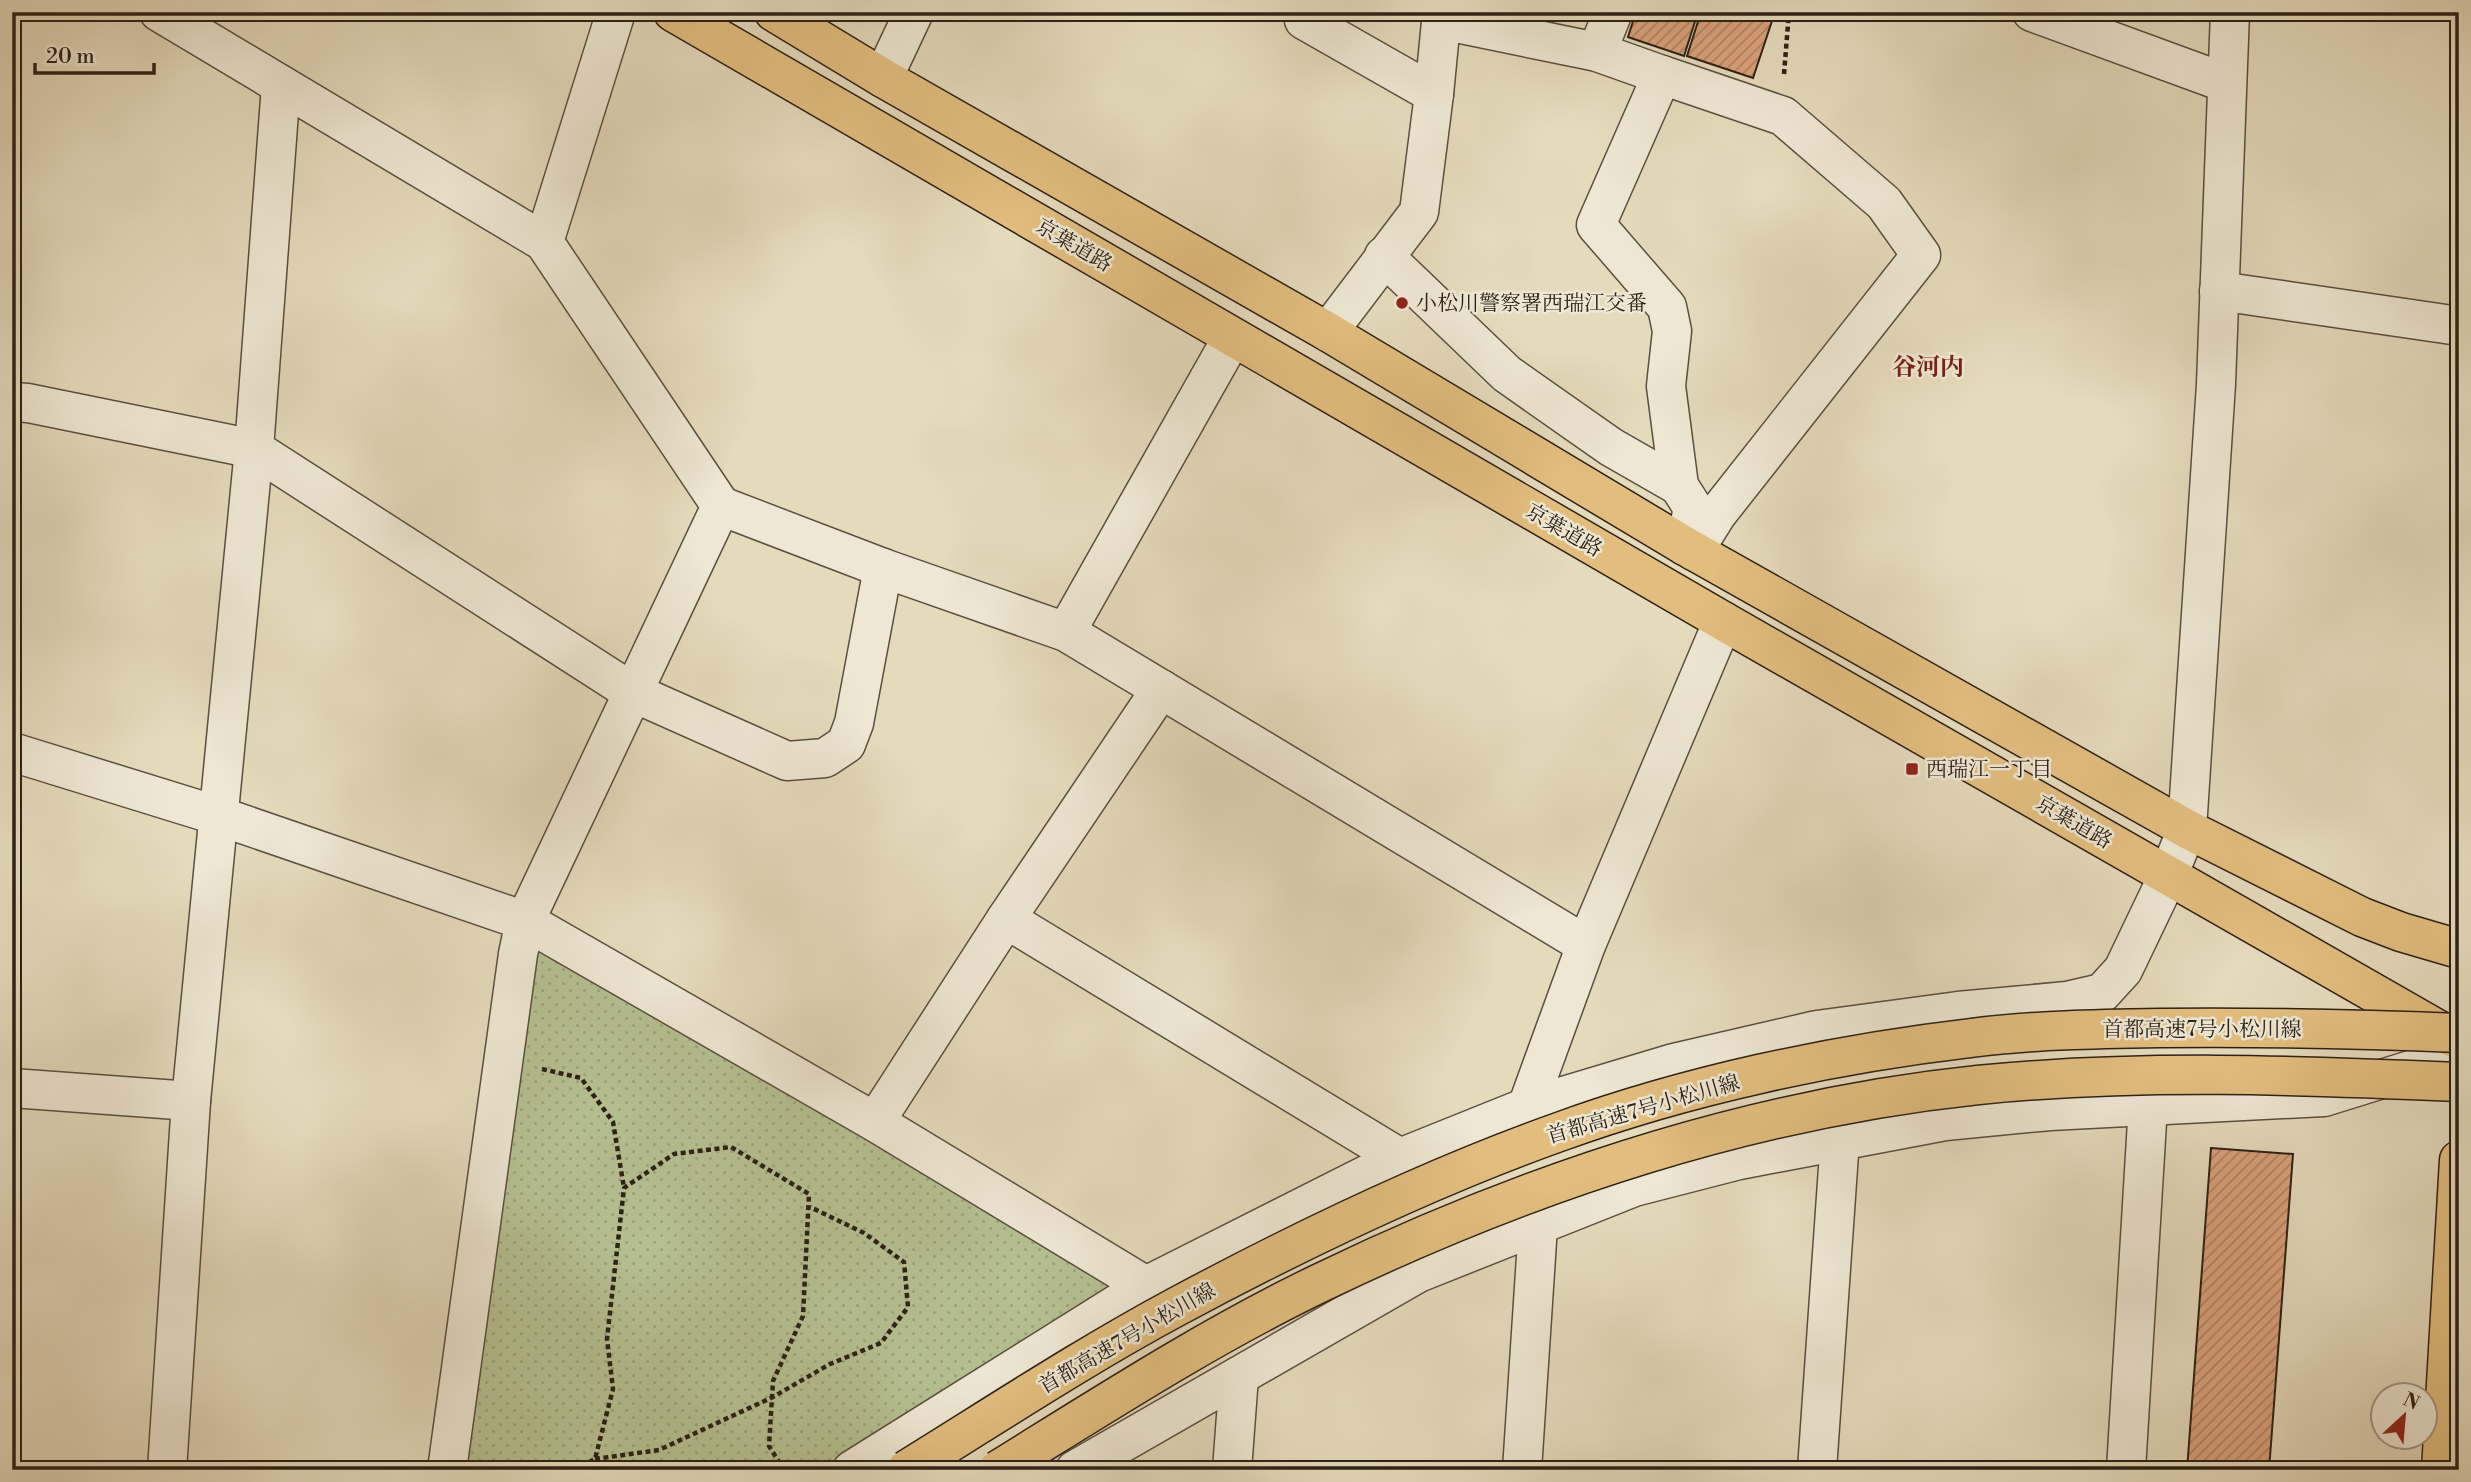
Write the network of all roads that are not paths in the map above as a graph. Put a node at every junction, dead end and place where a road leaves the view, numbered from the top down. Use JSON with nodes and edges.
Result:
{"nodes":[{"id":1,"x":159,"y":12,"type":"edge"},
{"id":2,"x":616,"y":12,"type":"edge"},
{"id":3,"x":673,"y":12,"type":"edge"},
{"id":4,"x":774,"y":12,"type":"edge"},
{"id":5,"x":914,"y":12,"type":"edge"},
{"id":6,"x":1613,"y":12,"type":"edge"},
{"id":7,"x":2032,"y":12,"type":"edge"},
{"id":8,"x":2230,"y":12,"type":"edge"},
{"id":9,"x":1441,"y":16,"type":"edge"},
{"id":10,"x":1304,"y":20,"type":"dead end"},
{"id":11,"x":1597,"y":52,"type":"junction"},
{"id":12,"x":1662,"y":75,"type":"junction"},
{"id":13,"x":883,"y":78,"type":"junction"},
{"id":14,"x":2226,"y":83,"type":"junction"},
{"id":15,"x":281,"y":85,"type":"junction"},
{"id":16,"x":1434,"y":94,"type":"junction"},
{"id":17,"x":544,"y":242,"type":"junction"},
{"id":18,"x":1384,"y":256,"type":"junction"},
{"id":19,"x":2218,"y":291,"type":"junction"},
{"id":20,"x":2459,"y":326,"type":"edge"},
{"id":21,"x":1328,"y":332,"type":"junction"},
{"id":22,"x":1232,"y":338,"type":"junction"},
{"id":23,"x":12,"y":402,"type":"edge"},
{"id":24,"x":254,"y":449,"type":"junction"},
{"id":25,"x":1679,"y":486,"type":"junction"},
{"id":26,"x":721,"y":506,"type":"junction"},
{"id":27,"x":1690,"y":549,"type":"junction"},
{"id":28,"x":883,"y":568,"type":"junction"},
{"id":29,"x":1723,"y":621,"type":"junction"},
{"id":30,"x":1066,"y":632,"type":"junction"},
{"id":31,"x":1161,"y":689,"type":"junction"},
{"id":32,"x":632,"y":692,"type":"junction"},
{"id":33,"x":12,"y":752,"type":"edge"},
{"id":34,"x":219,"y":816,"type":"junction"},
{"id":35,"x":2187,"y":829,"type":"junction"},
{"id":36,"x":2168,"y":876,"type":"junction"},
{"id":37,"x":1006,"y":919,"type":"junction"},
{"id":38,"x":525,"y":921,"type":"junction"},
{"id":39,"x":1586,"y":945,"type":"junction"},
{"id":40,"x":2459,"y":949,"type":"edge"},
{"id":41,"x":2459,"y":1033,"type":"edge"},
{"id":42,"x":2459,"y":1041,"type":"edge"},
{"id":43,"x":2459,"y":1055,"type":"edge"},
{"id":44,"x":2459,"y":1082,"type":"edge"},
{"id":45,"x":12,"y":1088,"type":"edge"},
{"id":46,"x":191,"y":1101,"type":"junction"},
{"id":47,"x":2148,"y":1105,"type":"junction"},
{"id":48,"x":1527,"y":1107,"type":"junction"},
{"id":49,"x":876,"y":1122,"type":"junction"},
{"id":50,"x":1840,"y":1139,"type":"junction"},
{"id":51,"x":1400,"y":1158,"type":"junction"},
{"id":52,"x":2459,"y":1160,"type":"edge"},
{"id":53,"x":1538,"y":1226,"type":"junction"},
{"id":54,"x":1146,"y":1286,"type":"junction"},
{"id":55,"x":1239,"y":1376,"type":"junction"},
{"id":56,"x":167,"y":1470,"type":"edge"},
{"id":57,"x":447,"y":1470,"type":"edge"},
{"id":58,"x":852,"y":1470,"type":"edge"},
{"id":59,"x":906,"y":1470,"type":"edge"},
{"id":60,"x":998,"y":1470,"type":"edge"},
{"id":61,"x":1075,"y":1470,"type":"edge"},
{"id":62,"x":1232,"y":1470,"type":"edge"},
{"id":63,"x":1522,"y":1470,"type":"edge"},
{"id":64,"x":1817,"y":1470,"type":"edge"},
{"id":65,"x":2126,"y":1470,"type":"edge"},
{"id":66,"x":2441,"y":1470,"type":"edge"}],
"edges":[{"from":1,"to":15,"type":"street"},
{"from":2,"to":17,"type":"street"},
{"from":3,"to":22,"type":"main road","name":"京葉道路"},
{"from":4,"to":13,"type":"main road"},
{"from":5,"to":13,"type":"street"},
{"from":6,"to":11,"type":"street"},
{"from":7,"to":14,"type":"street"},
{"from":8,"to":14,"type":"street"},
{"from":9,"to":11,"type":"street"},
{"from":9,"to":16,"type":"street"},
{"from":10,"to":16,"type":"street"},
{"from":11,"to":12,"type":"street"},
{"from":12,"to":25,"type":"street"},
{"from":12,"to":27,"type":"street"},
{"from":13,"to":21,"type":"main road"},
{"from":14,"to":19,"type":"street"},
{"from":15,"to":17,"type":"street"},
{"from":15,"to":24,"type":"street"},
{"from":16,"to":18,"type":"street"},
{"from":17,"to":26,"type":"street"},
{"from":18,"to":21,"type":"street"},
{"from":18,"to":25,"type":"street"},
{"from":19,"to":20,"type":"street"},
{"from":19,"to":35,"type":"street"},
{"from":21,"to":27,"type":"main road"},
{"from":22,"to":29,"type":"main road","name":"京葉道路"},
{"from":22,"to":30,"type":"street"},
{"from":23,"to":24,"type":"street"},
{"from":24,"to":32,"type":"street"},
{"from":24,"to":34,"type":"street"},
{"from":25,"to":27,"type":"street"},
{"from":26,"to":28,"type":"street"},
{"from":26,"to":32,"type":"street"},
{"from":27,"to":35,"type":"main road"},
{"from":28,"to":30,"type":"street"},
{"from":28,"to":32,"type":"street"},
{"from":29,"to":36,"type":"main road","name":"京葉道路"},
{"from":29,"to":39,"type":"street"},
{"from":30,"to":31,"type":"street"},
{"from":31,"to":37,"type":"street"},
{"from":31,"to":39,"type":"street"},
{"from":32,"to":38,"type":"street"},
{"from":33,"to":34,"type":"street"},
{"from":34,"to":38,"type":"street"},
{"from":34,"to":46,"type":"street"},
{"from":35,"to":36,"type":"street"},
{"from":35,"to":40,"type":"main road"},
{"from":36,"to":42,"type":"main road","name":"京葉道路"},
{"from":36,"to":48,"type":"street"},
{"from":37,"to":49,"type":"street"},
{"from":37,"to":51,"type":"street"},
{"from":38,"to":49,"type":"street"},
{"from":38,"to":57,"type":"street"},
{"from":39,"to":48,"type":"street"},
{"from":41,"to":59,"type":"main road","name":"首都高速7号小松川線","bridge":true},
{"from":43,"to":47,"type":"street"},
{"from":44,"to":60,"type":"main road","name":"首都高速7号小松川線","bridge":true},
{"from":45,"to":46,"type":"street"},
{"from":46,"to":56,"type":"street"},
{"from":47,"to":50,"type":"street"},
{"from":47,"to":65,"type":"street"},
{"from":48,"to":51,"type":"street"},
{"from":49,"to":54,"type":"street"},
{"from":50,"to":53,"type":"street"},
{"from":50,"to":64,"type":"street"},
{"from":51,"to":54,"type":"street"},
{"from":52,"to":66,"type":"main road"},
{"from":53,"to":55,"type":"street"},
{"from":53,"to":63,"type":"street"},
{"from":54,"to":58,"type":"street"},
{"from":55,"to":61,"type":"street"},
{"from":55,"to":62,"type":"street"}]}
